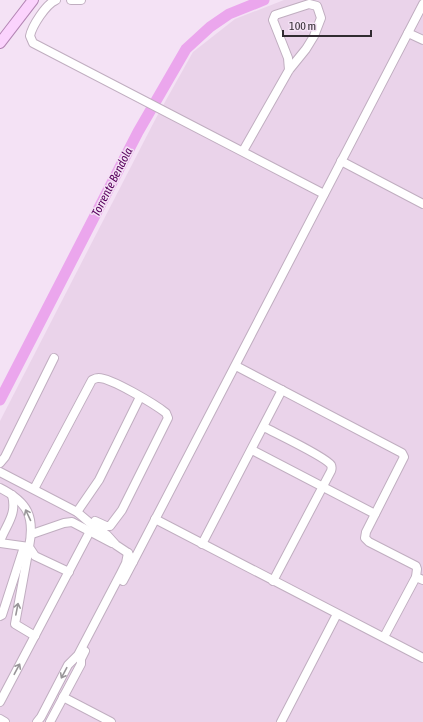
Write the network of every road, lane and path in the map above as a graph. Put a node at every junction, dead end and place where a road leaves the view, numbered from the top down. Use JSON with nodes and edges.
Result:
{"nodes":[{"id":1,"x":33,"y":0,"type":"edge"},
{"id":2,"x":56,"y":0,"type":"edge"},
{"id":3,"x":71,"y":0,"type":"edge"},
{"id":4,"x":81,"y":0,"type":"edge"},
{"id":5,"x":423,"y":4,"type":"edge"},
{"id":6,"x":408,"y":32,"type":"junction"},
{"id":7,"x":423,"y":40,"type":"edge"},
{"id":8,"x":0,"y":43,"type":"edge"},
{"id":9,"x":289,"y":70,"type":"junction"},
{"id":10,"x":243,"y":151,"type":"junction"},
{"id":11,"x":342,"y":161,"type":"junction"},
{"id":12,"x":324,"y":194,"type":"junction"},
{"id":13,"x":423,"y":204,"type":"edge"},
{"id":14,"x":54,"y":358,"type":"dead end"},
{"id":15,"x":236,"y":366,"type":"junction"},
{"id":16,"x":282,"y":390,"type":"junction"},
{"id":17,"x":140,"y":397,"type":"junction"},
{"id":18,"x":264,"y":427,"type":"junction"},
{"id":19,"x":252,"y":450,"type":"junction"},
{"id":20,"x":0,"y":463,"type":"edge"},
{"id":21,"x":0,"y":472,"type":"edge"},
{"id":22,"x":323,"y":487,"type":"junction"},
{"id":23,"x":0,"y":488,"type":"edge"},
{"id":24,"x":34,"y":489,"type":"junction"},
{"id":25,"x":12,"y":495,"type":"junction"},
{"id":26,"x":77,"y":512,"type":"junction"},
{"id":27,"x":375,"y":514,"type":"junction"},
{"id":28,"x":84,"y":517,"type":"junction"},
{"id":29,"x":155,"y":519,"type":"junction"},
{"id":30,"x":32,"y":534,"type":"junction"},
{"id":31,"x":88,"y":534,"type":"dead end"},
{"id":32,"x":0,"y":542,"type":"edge"},
{"id":33,"x":202,"y":544,"type":"junction"},
{"id":34,"x":116,"y":545,"type":"junction"},
{"id":35,"x":27,"y":547,"type":"junction"},
{"id":36,"x":128,"y":553,"type":"junction"},
{"id":37,"x":132,"y":562,"type":"junction"},
{"id":38,"x":69,"y":572,"type":"junction"},
{"id":39,"x":420,"y":579,"type":"edge"},
{"id":40,"x":273,"y":581,"type":"junction"},
{"id":41,"x":337,"y":614,"type":"junction"},
{"id":42,"x":0,"y":616,"type":"edge"},
{"id":43,"x":35,"y":636,"type":"junction"},
{"id":44,"x":384,"y":637,"type":"junction"},
{"id":45,"x":423,"y":658,"type":"edge"},
{"id":46,"x":63,"y":697,"type":"junction"},
{"id":47,"x":0,"y":702,"type":"edge"},
{"id":48,"x":0,"y":719,"type":"edge"},
{"id":49,"x":5,"y":722,"type":"edge"},
{"id":50,"x":37,"y":722,"type":"edge"},
{"id":51,"x":50,"y":722,"type":"edge"},
{"id":52,"x":111,"y":722,"type":"edge"},
{"id":53,"x":281,"y":722,"type":"edge"}],
"edges":[{"from":1,"to":8,"type":"main road"},
{"from":2,"to":10,"type":"street"},
{"from":3,"to":4,"type":"street"},
{"from":5,"to":6,"type":"street"},
{"from":6,"to":7,"type":"street"},
{"from":6,"to":11,"type":"street"},
{"from":9,"to":9,"type":"street"},
{"from":9,"to":10,"type":"street"},
{"from":10,"to":12,"type":"street"},
{"from":11,"to":12,"type":"street"},
{"from":11,"to":13,"type":"street"},
{"from":12,"to":15,"type":"street"},
{"from":14,"to":20,"type":"street"},
{"from":15,"to":16,"type":"street"},
{"from":15,"to":29,"type":"street"},
{"from":16,"to":18,"type":"street"},
{"from":16,"to":27,"type":"street"},
{"from":17,"to":24,"type":"street"},
{"from":17,"to":26,"type":"street"},
{"from":17,"to":28,"type":"street"},
{"from":18,"to":19,"type":"street"},
{"from":18,"to":22,"type":"street"},
{"from":19,"to":22,"type":"street"},
{"from":19,"to":33,"type":"street"},
{"from":21,"to":24,"type":"street"},
{"from":22,"to":27,"type":"street"},
{"from":22,"to":40,"type":"street"},
{"from":23,"to":25,"type":"street"},
{"from":24,"to":26,"type":"street"},
{"from":30,"to":25,"type":"street","one_way":true},
{"from":25,"to":32,"type":"street"},
{"from":26,"to":28,"type":"street"},
{"from":27,"to":39,"type":"street"},
{"from":28,"to":34,"type":"street"},
{"from":29,"to":33,"type":"street"},
{"from":29,"to":37,"type":"street"},
{"from":30,"to":34,"type":"street"},
{"from":30,"to":35,"type":"street"},
{"from":31,"to":38,"type":"street"},
{"from":32,"to":35,"type":"street"},
{"from":33,"to":40,"type":"street"},
{"from":34,"to":36,"type":"street"},
{"from":35,"to":38,"type":"street"},
{"from":35,"to":42,"type":"street"},
{"from":43,"to":35,"type":"street","one_way":true},
{"from":36,"to":37,"type":"street"},
{"from":36,"to":50,"type":"street","one_way":true},
{"from":37,"to":46,"type":"street"},
{"from":38,"to":43,"type":"street"},
{"from":39,"to":44,"type":"street"},
{"from":40,"to":41,"type":"street"},
{"from":41,"to":44,"type":"street"},
{"from":41,"to":53,"type":"street"},
{"from":47,"to":43,"type":"street","one_way":true},
{"from":44,"to":45,"type":"street"},
{"from":46,"to":51,"type":"street"},
{"from":46,"to":52,"type":"street"},
{"from":48,"to":49,"type":"street"}]}
